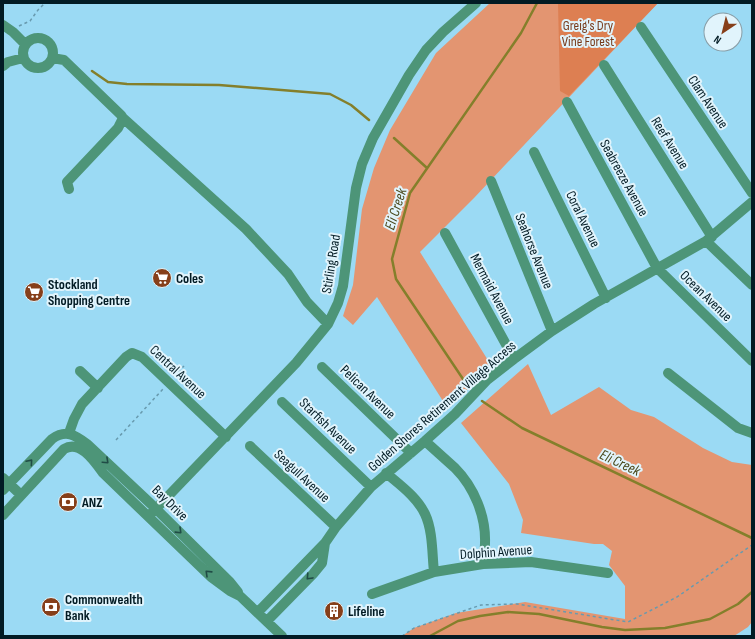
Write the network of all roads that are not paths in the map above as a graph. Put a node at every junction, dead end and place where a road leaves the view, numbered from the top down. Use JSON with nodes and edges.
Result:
{"nodes":[{"id":1,"x":475,"y":4,"type":"edge"},
{"id":2,"x":3,"y":25,"type":"edge"},
{"id":3,"x":641,"y":27,"type":"dead end"},
{"id":4,"x":25,"y":44,"type":"junction"},
{"id":5,"x":23,"y":58,"type":"junction"},
{"id":6,"x":52,"y":58,"type":"junction"},
{"id":7,"x":604,"y":65,"type":"dead end"},
{"id":8,"x":3,"y":66,"type":"edge"},
{"id":9,"x":567,"y":102,"type":"dead end"},
{"id":10,"x":123,"y":118,"type":"junction"},
{"id":11,"x":534,"y":152,"type":"dead end"},
{"id":12,"x":491,"y":181,"type":"dead end"},
{"id":13,"x":69,"y":189,"type":"dead end"},
{"id":14,"x":752,"y":193,"type":"edge"},
{"id":15,"x":750,"y":207,"type":"edge"},
{"id":16,"x":445,"y":233,"type":"dead end"},
{"id":17,"x":709,"y":239,"type":"junction"},
{"id":18,"x":657,"y":268,"type":"junction"},
{"id":19,"x":752,"y":285,"type":"edge"},
{"id":20,"x":606,"y":298,"type":"junction"},
{"id":21,"x":328,"y":324,"type":"junction"},
{"id":22,"x":552,"y":331,"type":"junction"},
{"id":23,"x":514,"y":359,"type":"junction"},
{"id":24,"x":752,"y":361,"type":"edge"},
{"id":25,"x":322,"y":367,"type":"dead end"},
{"id":26,"x":80,"y":371,"type":"dead end"},
{"id":27,"x":668,"y":373,"type":"dead end"},
{"id":28,"x":98,"y":388,"type":"junction"},
{"id":29,"x":282,"y":402,"type":"dead end"},
{"id":30,"x":752,"y":433,"type":"edge"},
{"id":31,"x":226,"y":436,"type":"junction"},
{"id":32,"x":73,"y":438,"type":"junction"},
{"id":33,"x":425,"y":441,"type":"junction"},
{"id":34,"x":250,"y":446,"type":"dead end"},
{"id":35,"x":411,"y":453,"type":"junction"},
{"id":36,"x":386,"y":473,"type":"junction"},
{"id":37,"x":5,"y":484,"type":"edge"},
{"id":38,"x":371,"y":487,"type":"junction"},
{"id":39,"x":21,"y":495,"type":"junction"},
{"id":40,"x":152,"y":512,"type":"junction"},
{"id":41,"x":3,"y":515,"type":"edge"},
{"id":42,"x":336,"y":527,"type":"junction"},
{"id":43,"x":325,"y":543,"type":"junction"},
{"id":44,"x":482,"y":564,"type":"junction"},
{"id":45,"x":434,"y":572,"type":"junction"},
{"id":46,"x":608,"y":573,"type":"dead end"},
{"id":47,"x":372,"y":594,"type":"dead end"},
{"id":48,"x":258,"y":612,"type":"junction"},
{"id":49,"x":267,"y":621,"type":"junction"},
{"id":50,"x":282,"y":636,"type":"edge"}],
"edges":[{"from":1,"to":21,"type":"street","name":"Stirling Road"},
{"from":2,"to":4,"type":"street"},
{"from":3,"to":14,"type":"street","name":"Clam Avenue"},
{"from":4,"to":5,"type":"street"},
{"from":4,"to":6,"type":"street"},
{"from":5,"to":6,"type":"street"},
{"from":5,"to":8,"type":"street"},
{"from":6,"to":10,"type":"street"},
{"from":7,"to":17,"type":"street","name":"Reef Avenue"},
{"from":9,"to":18,"type":"street","name":"Seabreeze Avenue"},
{"from":10,"to":13,"type":"street"},
{"from":10,"to":21,"type":"street"},
{"from":11,"to":20,"type":"street","name":"Coral Avenue"},
{"from":12,"to":22,"type":"street","name":"Seahorse Avenue"},
{"from":15,"to":17,"type":"street","name":"Golden Shores Retirement Village Access"},
{"from":16,"to":23,"type":"street","name":"Mermaid Avenue"},
{"from":17,"to":18,"type":"street","name":"Golden Shores Retirement Village Access"},
{"from":17,"to":19,"type":"street","name":"Reef Avenue"},
{"from":18,"to":20,"type":"street","name":"Golden Shores Retirement Village Access"},
{"from":18,"to":24,"type":"street","name":"Ocean Avenue"},
{"from":20,"to":22,"type":"street","name":"Golden Shores Retirement Village Access"},
{"from":21,"to":31,"type":"street","name":"Stirling Road"},
{"from":22,"to":23,"type":"street","name":"Golden Shores Retirement Village Access"},
{"from":23,"to":33,"type":"street","name":"Golden Shores Retirement Village Access"},
{"from":25,"to":35,"type":"street","name":"Pelican Avenue"},
{"from":26,"to":28,"type":"street"},
{"from":27,"to":30,"type":"street"},
{"from":28,"to":31,"type":"street","name":"Central Avenue"},
{"from":28,"to":32,"type":"street","name":"Central Avenue"},
{"from":29,"to":38,"type":"street","name":"Starfish Avenue"},
{"from":31,"to":40,"type":"street","name":"Stirling Road"},
{"from":37,"to":32,"type":"street","one_way":true},
{"from":32,"to":39,"type":"street"},
{"from":32,"to":40,"type":"street","name":"Bay Drive"},
{"from":33,"to":35,"type":"street","name":"Golden Shores Retirement Village Access"},
{"from":33,"to":44,"type":"street"},
{"from":34,"to":42,"type":"street","name":"Seagull Avenue"},
{"from":35,"to":36,"type":"street","name":"Golden Shores Retirement Village Access"},
{"from":36,"to":38,"type":"street","name":"Golden Shores Retirement Village Access"},
{"from":36,"to":45,"type":"street"},
{"from":37,"to":39,"type":"street"},
{"from":38,"to":42,"type":"street","name":"Golden Shores Retirement Village Access"},
{"from":39,"to":41,"type":"street"},
{"from":40,"to":48,"type":"street","name":"Bay Drive"},
{"from":42,"to":43,"type":"street","name":"Golden Shores Retirement Village Access"},
{"from":43,"to":48,"type":"street","name":"Golden Shores Retirement Village Access"},
{"from":43,"to":49,"type":"street","name":"Golden Shores Retirement Village Access","one_way":true},
{"from":44,"to":45,"type":"street","name":"Dolphin Avenue"},
{"from":44,"to":46,"type":"street","name":"Dolphin Avenue"},
{"from":45,"to":47,"type":"street","name":"Dolphin Avenue"},
{"from":48,"to":49,"type":"street","name":"Bay Drive"},
{"from":49,"to":50,"type":"street","name":"Bay Drive"}]}
